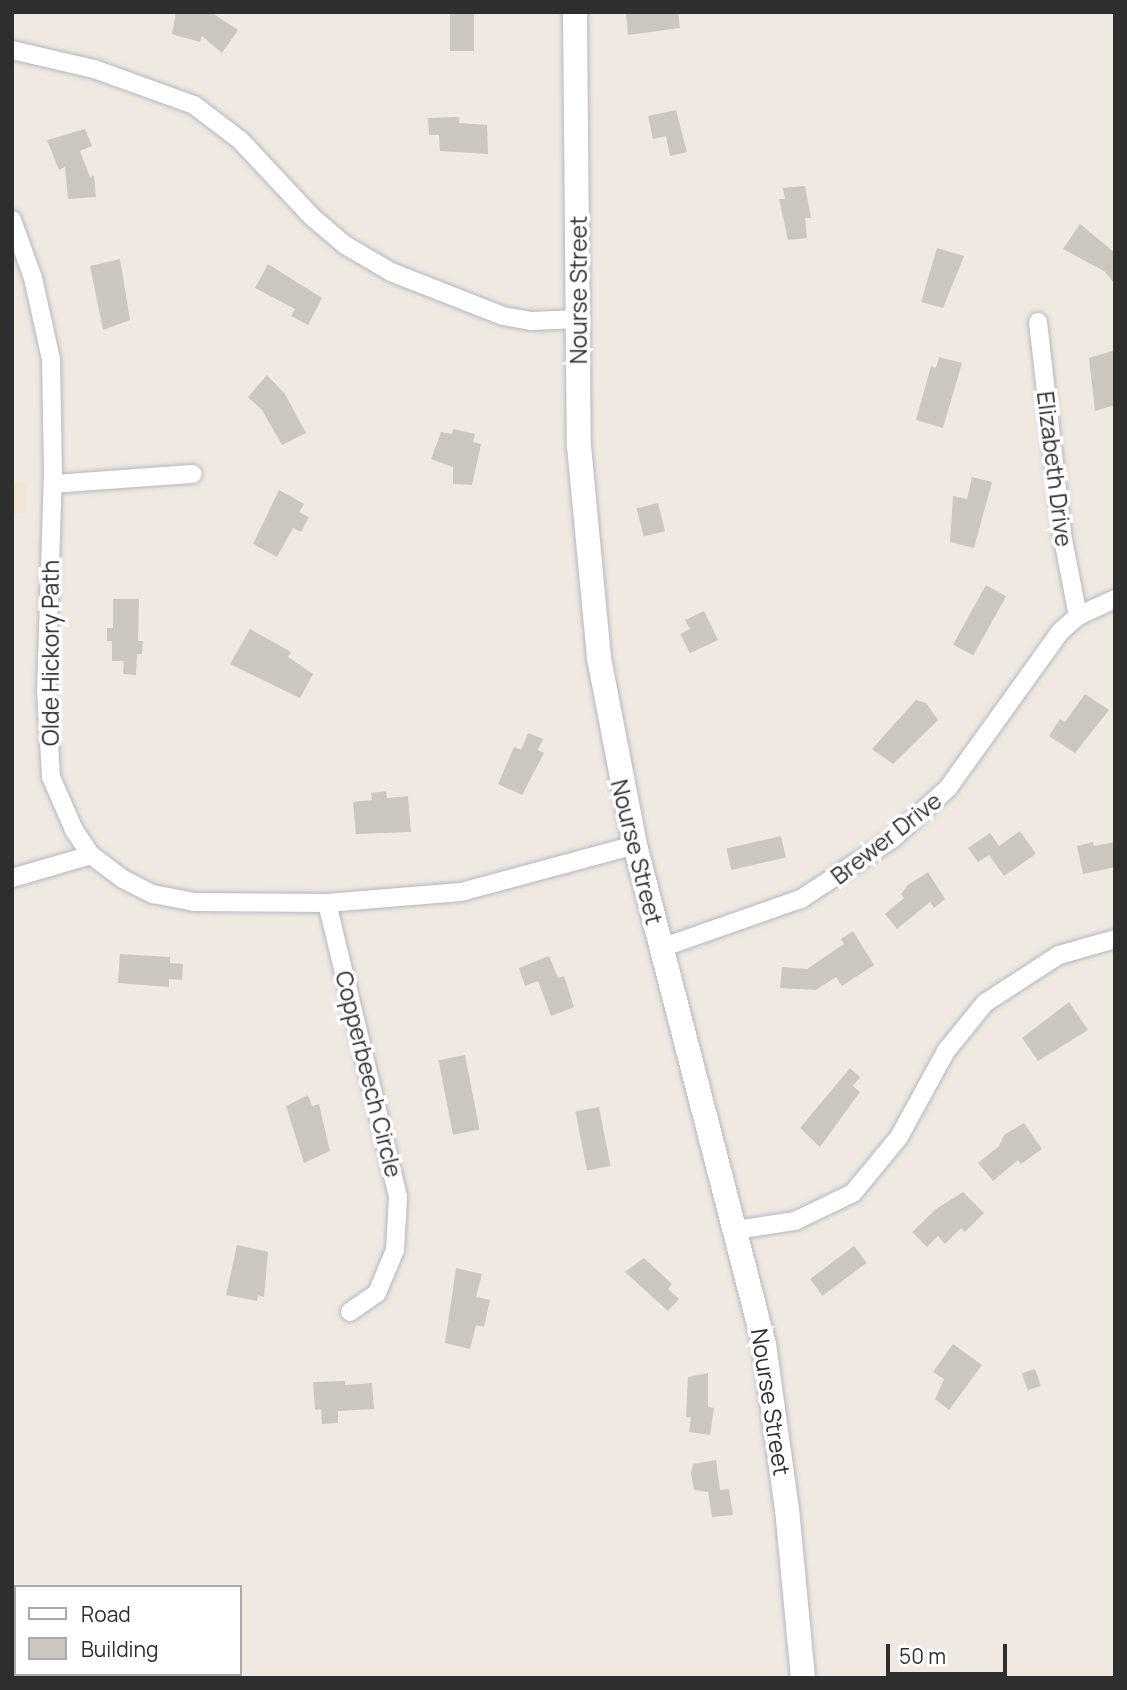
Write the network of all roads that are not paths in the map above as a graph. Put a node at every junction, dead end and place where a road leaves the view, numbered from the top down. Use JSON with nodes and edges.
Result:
{"nodes":[{"id":1,"x":575,"y":12,"type":"edge"},
{"id":2,"x":12,"y":50,"type":"edge"},
{"id":3,"x":12,"y":220,"type":"edge"},
{"id":4,"x":579,"y":319,"type":"junction"},
{"id":5,"x":1038,"y":322,"type":"dead end"},
{"id":6,"x":193,"y":474,"type":"dead end"},
{"id":7,"x":52,"y":484,"type":"junction"},
{"id":8,"x":1115,"y":599,"type":"edge"},
{"id":9,"x":1078,"y":616,"type":"junction"},
{"id":10,"x":635,"y":845,"type":"junction"},
{"id":11,"x":91,"y":855,"type":"junction"},
{"id":12,"x":12,"y":878,"type":"edge"},
{"id":13,"x":327,"y":903,"type":"junction"},
{"id":14,"x":1115,"y":939,"type":"edge"},
{"id":15,"x":661,"y":948,"type":"junction"},
{"id":16,"x":736,"y":1230,"type":"junction"},
{"id":17,"x":350,"y":1312,"type":"dead end"},
{"id":18,"x":803,"y":1678,"type":"edge"}],
"edges":[{"from":1,"to":4,"type":"main road","name":"Nourse Street"},
{"from":2,"to":4,"type":"street"},
{"from":3,"to":7,"type":"street","name":"Olde Hickory Path"},
{"from":4,"to":10,"type":"main road","name":"Nourse Street"},
{"from":5,"to":9,"type":"street","name":"Elizabeth Drive"},
{"from":6,"to":7,"type":"street"},
{"from":7,"to":11,"type":"street","name":"Olde Hickory Path"},
{"from":8,"to":9,"type":"street","name":"Brewer Drive"},
{"from":9,"to":15,"type":"street","name":"Brewer Drive"},
{"from":10,"to":13,"type":"street","name":"Olde Hickory Path"},
{"from":10,"to":15,"type":"main road","name":"Nourse Street"},
{"from":11,"to":12,"type":"street"},
{"from":11,"to":13,"type":"street","name":"Olde Hickory Path"},
{"from":13,"to":17,"type":"street","name":"Copperbeech Circle"},
{"from":14,"to":16,"type":"street"},
{"from":15,"to":16,"type":"main road","name":"Nourse Street"},
{"from":16,"to":18,"type":"main road","name":"Nourse Street"}]}
